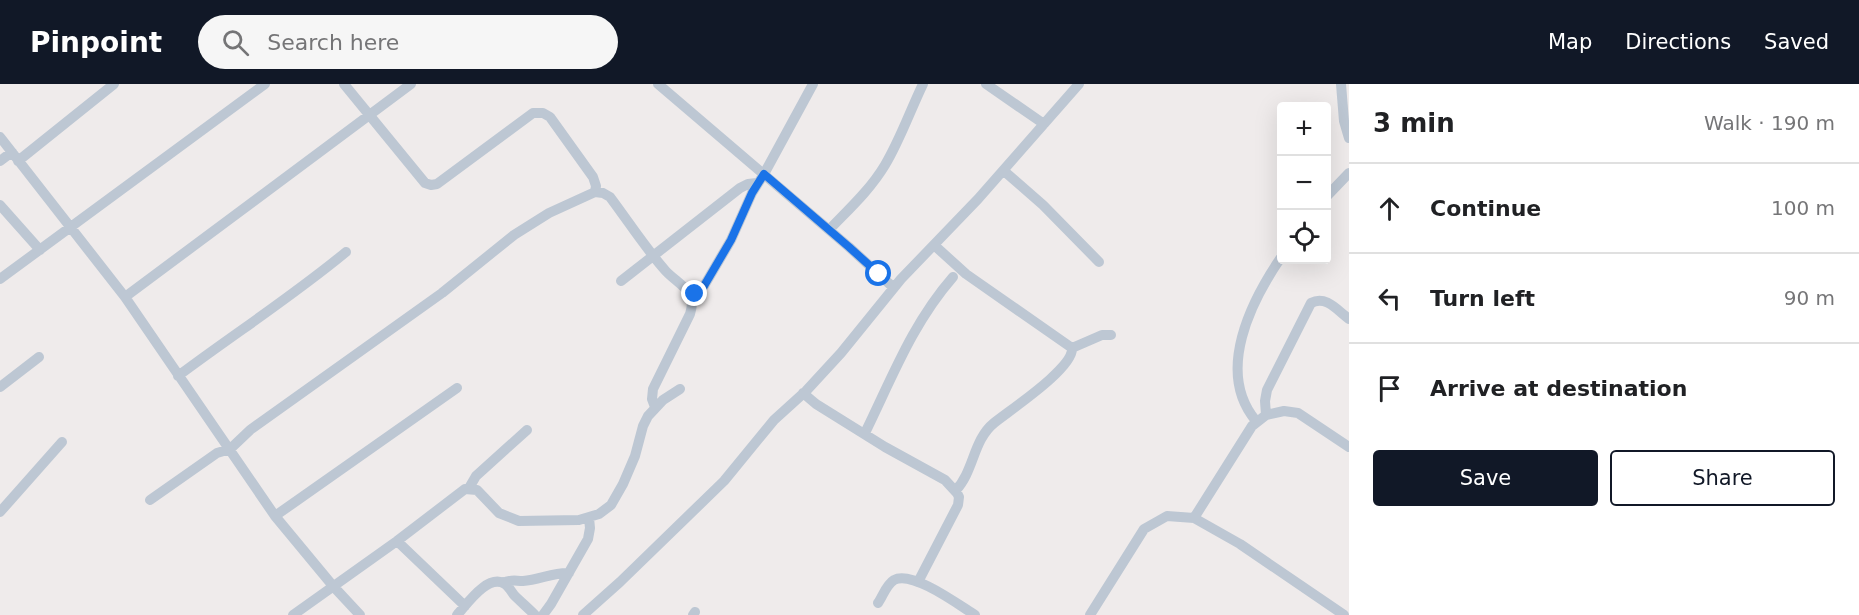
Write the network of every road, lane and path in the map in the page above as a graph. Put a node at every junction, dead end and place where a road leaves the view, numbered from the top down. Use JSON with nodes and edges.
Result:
{"nodes":[{"id":1,"x":114,"y":84,"type":"edge"},
{"id":2,"x":265,"y":84,"type":"edge"},
{"id":3,"x":344,"y":84,"type":"edge"},
{"id":4,"x":411,"y":84,"type":"edge"},
{"id":5,"x":658,"y":84,"type":"edge"},
{"id":6,"x":813,"y":84,"type":"edge"},
{"id":7,"x":922,"y":84,"type":"edge"},
{"id":8,"x":986,"y":84,"type":"edge"},
{"id":9,"x":1079,"y":84,"type":"edge"},
{"id":10,"x":1341,"y":84,"type":"edge"},
{"id":11,"x":369,"y":116,"type":"junction"},
{"id":12,"x":1044,"y":124,"type":"junction"},
{"id":13,"x":0,"y":137,"type":"edge"},
{"id":14,"x":1349,"y":138,"type":"edge"},
{"id":15,"x":15,"y":157,"type":"junction"},
{"id":16,"x":0,"y":161,"type":"edge"},
{"id":17,"x":1004,"y":171,"type":"junction"},
{"id":18,"x":1349,"y":173,"type":"edge"},
{"id":19,"x":761,"y":178,"type":"junction"},
{"id":20,"x":595,"y":192,"type":"junction"},
{"id":21,"x":1331,"y":192,"type":"edge"},
{"id":22,"x":0,"y":205,"type":"edge"},
{"id":23,"x":70,"y":227,"type":"junction"},
{"id":24,"x":829,"y":230,"type":"junction"},
{"id":25,"x":934,"y":245,"type":"junction"},
{"id":26,"x":40,"y":249,"type":"junction"},
{"id":27,"x":346,"y":252,"type":"dead end"},
{"id":28,"x":654,"y":256,"type":"junction"},
{"id":29,"x":1099,"y":262,"type":"dead end"},
{"id":30,"x":1277,"y":262,"type":"edge"},
{"id":31,"x":953,"y":277,"type":"dead end"},
{"id":32,"x":0,"y":279,"type":"edge"},
{"id":33,"x":621,"y":281,"type":"dead end"},
{"id":34,"x":894,"y":288,"type":"junction"},
{"id":35,"x":690,"y":296,"type":"junction"},
{"id":36,"x":125,"y":297,"type":"junction"},
{"id":37,"x":1349,"y":319,"type":"edge"},
{"id":38,"x":1111,"y":335,"type":"dead end"},
{"id":39,"x":1072,"y":348,"type":"junction"},
{"id":40,"x":39,"y":357,"type":"dead end"},
{"id":41,"x":178,"y":376,"type":"junction"},
{"id":42,"x":0,"y":387,"type":"edge"},
{"id":43,"x":457,"y":388,"type":"dead end"},
{"id":44,"x":680,"y":389,"type":"dead end"},
{"id":45,"x":803,"y":393,"type":"junction"},
{"id":46,"x":655,"y":407,"type":"junction"},
{"id":47,"x":1266,"y":415,"type":"junction"},
{"id":48,"x":1256,"y":421,"type":"junction"},
{"id":49,"x":527,"y":430,"type":"dead end"},
{"id":50,"x":865,"y":433,"type":"junction"},
{"id":51,"x":62,"y":442,"type":"dead end"},
{"id":52,"x":1349,"y":447,"type":"edge"},
{"id":53,"x":230,"y":448,"type":"junction"},
{"id":54,"x":469,"y":488,"type":"junction"},
{"id":55,"x":956,"y":490,"type":"junction"},
{"id":56,"x":150,"y":500,"type":"dead end"},
{"id":57,"x":0,"y":512,"type":"edge"},
{"id":58,"x":275,"y":516,"type":"junction"},
{"id":59,"x":589,"y":518,"type":"junction"},
{"id":60,"x":1194,"y":518,"type":"junction"},
{"id":61,"x":397,"y":541,"type":"junction"},
{"id":62,"x":569,"y":573,"type":"junction"},
{"id":63,"x":503,"y":583,"type":"junction"},
{"id":64,"x":920,"y":583,"type":"junction"},
{"id":65,"x":333,"y":586,"type":"junction"},
{"id":66,"x":878,"y":603,"type":"dead end"},
{"id":67,"x":465,"y":606,"type":"junction"},
{"id":68,"x":293,"y":615,"type":"edge"},
{"id":69,"x":360,"y":615,"type":"edge"},
{"id":70,"x":457,"y":615,"type":"edge"},
{"id":71,"x":535,"y":615,"type":"edge"},
{"id":72,"x":543,"y":615,"type":"edge"},
{"id":73,"x":583,"y":615,"type":"edge"},
{"id":74,"x":975,"y":615,"type":"edge"},
{"id":75,"x":1090,"y":615,"type":"edge"},
{"id":76,"x":1344,"y":615,"type":"edge"}],
"edges":[{"from":1,"to":15,"type":"street"},
{"from":2,"to":23,"type":"street"},
{"from":3,"to":11,"type":"street"},
{"from":4,"to":11,"type":"street"},
{"from":5,"to":19,"type":"street"},
{"from":6,"to":19,"type":"street"},
{"from":7,"to":24,"type":"street"},
{"from":8,"to":12,"type":"street"},
{"from":9,"to":12,"type":"street"},
{"from":10,"to":14,"type":"street"},
{"from":11,"to":20,"type":"street"},
{"from":11,"to":36,"type":"street"},
{"from":12,"to":17,"type":"street"},
{"from":13,"to":15,"type":"street"},
{"from":15,"to":16,"type":"street"},
{"from":15,"to":23,"type":"street"},
{"from":17,"to":25,"type":"street"},
{"from":17,"to":29,"type":"street"},
{"from":18,"to":21,"type":"street"},
{"from":19,"to":24,"type":"street"},
{"from":19,"to":28,"type":"street"},
{"from":19,"to":35,"type":"street"},
{"from":20,"to":28,"type":"street"},
{"from":20,"to":53,"type":"street"},
{"from":22,"to":26,"type":"street"},
{"from":23,"to":26,"type":"street"},
{"from":23,"to":36,"type":"street"},
{"from":24,"to":34,"type":"street"},
{"from":25,"to":34,"type":"street"},
{"from":25,"to":39,"type":"street"},
{"from":26,"to":32,"type":"street"},
{"from":27,"to":41,"type":"street"},
{"from":28,"to":33,"type":"street"},
{"from":28,"to":35,"type":"street"},
{"from":30,"to":48,"type":"street"},
{"from":31,"to":50,"type":"street"},
{"from":34,"to":45,"type":"street"},
{"from":35,"to":46,"type":"street"},
{"from":36,"to":41,"type":"street"},
{"from":37,"to":47,"type":"street"},
{"from":38,"to":39,"type":"street"},
{"from":39,"to":55,"type":"street"},
{"from":40,"to":42,"type":"street"},
{"from":41,"to":53,"type":"street"},
{"from":43,"to":58,"type":"street"},
{"from":44,"to":46,"type":"street"},
{"from":45,"to":50,"type":"street"},
{"from":45,"to":73,"type":"street"},
{"from":46,"to":59,"type":"street"},
{"from":47,"to":48,"type":"street"},
{"from":47,"to":52,"type":"street"},
{"from":48,"to":60,"type":"street"},
{"from":49,"to":54,"type":"street"},
{"from":50,"to":55,"type":"street"},
{"from":51,"to":57,"type":"street"},
{"from":53,"to":56,"type":"street"},
{"from":53,"to":58,"type":"street"},
{"from":54,"to":59,"type":"street"},
{"from":54,"to":61,"type":"street"},
{"from":55,"to":64,"type":"street"},
{"from":58,"to":65,"type":"street"},
{"from":59,"to":62,"type":"street"},
{"from":60,"to":75,"type":"street"},
{"from":60,"to":76,"type":"street"},
{"from":61,"to":65,"type":"street"},
{"from":61,"to":67,"type":"street"},
{"from":62,"to":63,"type":"street"},
{"from":62,"to":72,"type":"street"},
{"from":63,"to":67,"type":"street"},
{"from":63,"to":71,"type":"street"},
{"from":64,"to":66,"type":"street"},
{"from":64,"to":74,"type":"street"},
{"from":65,"to":68,"type":"street"},
{"from":65,"to":69,"type":"street"},
{"from":67,"to":70,"type":"street"}]}
